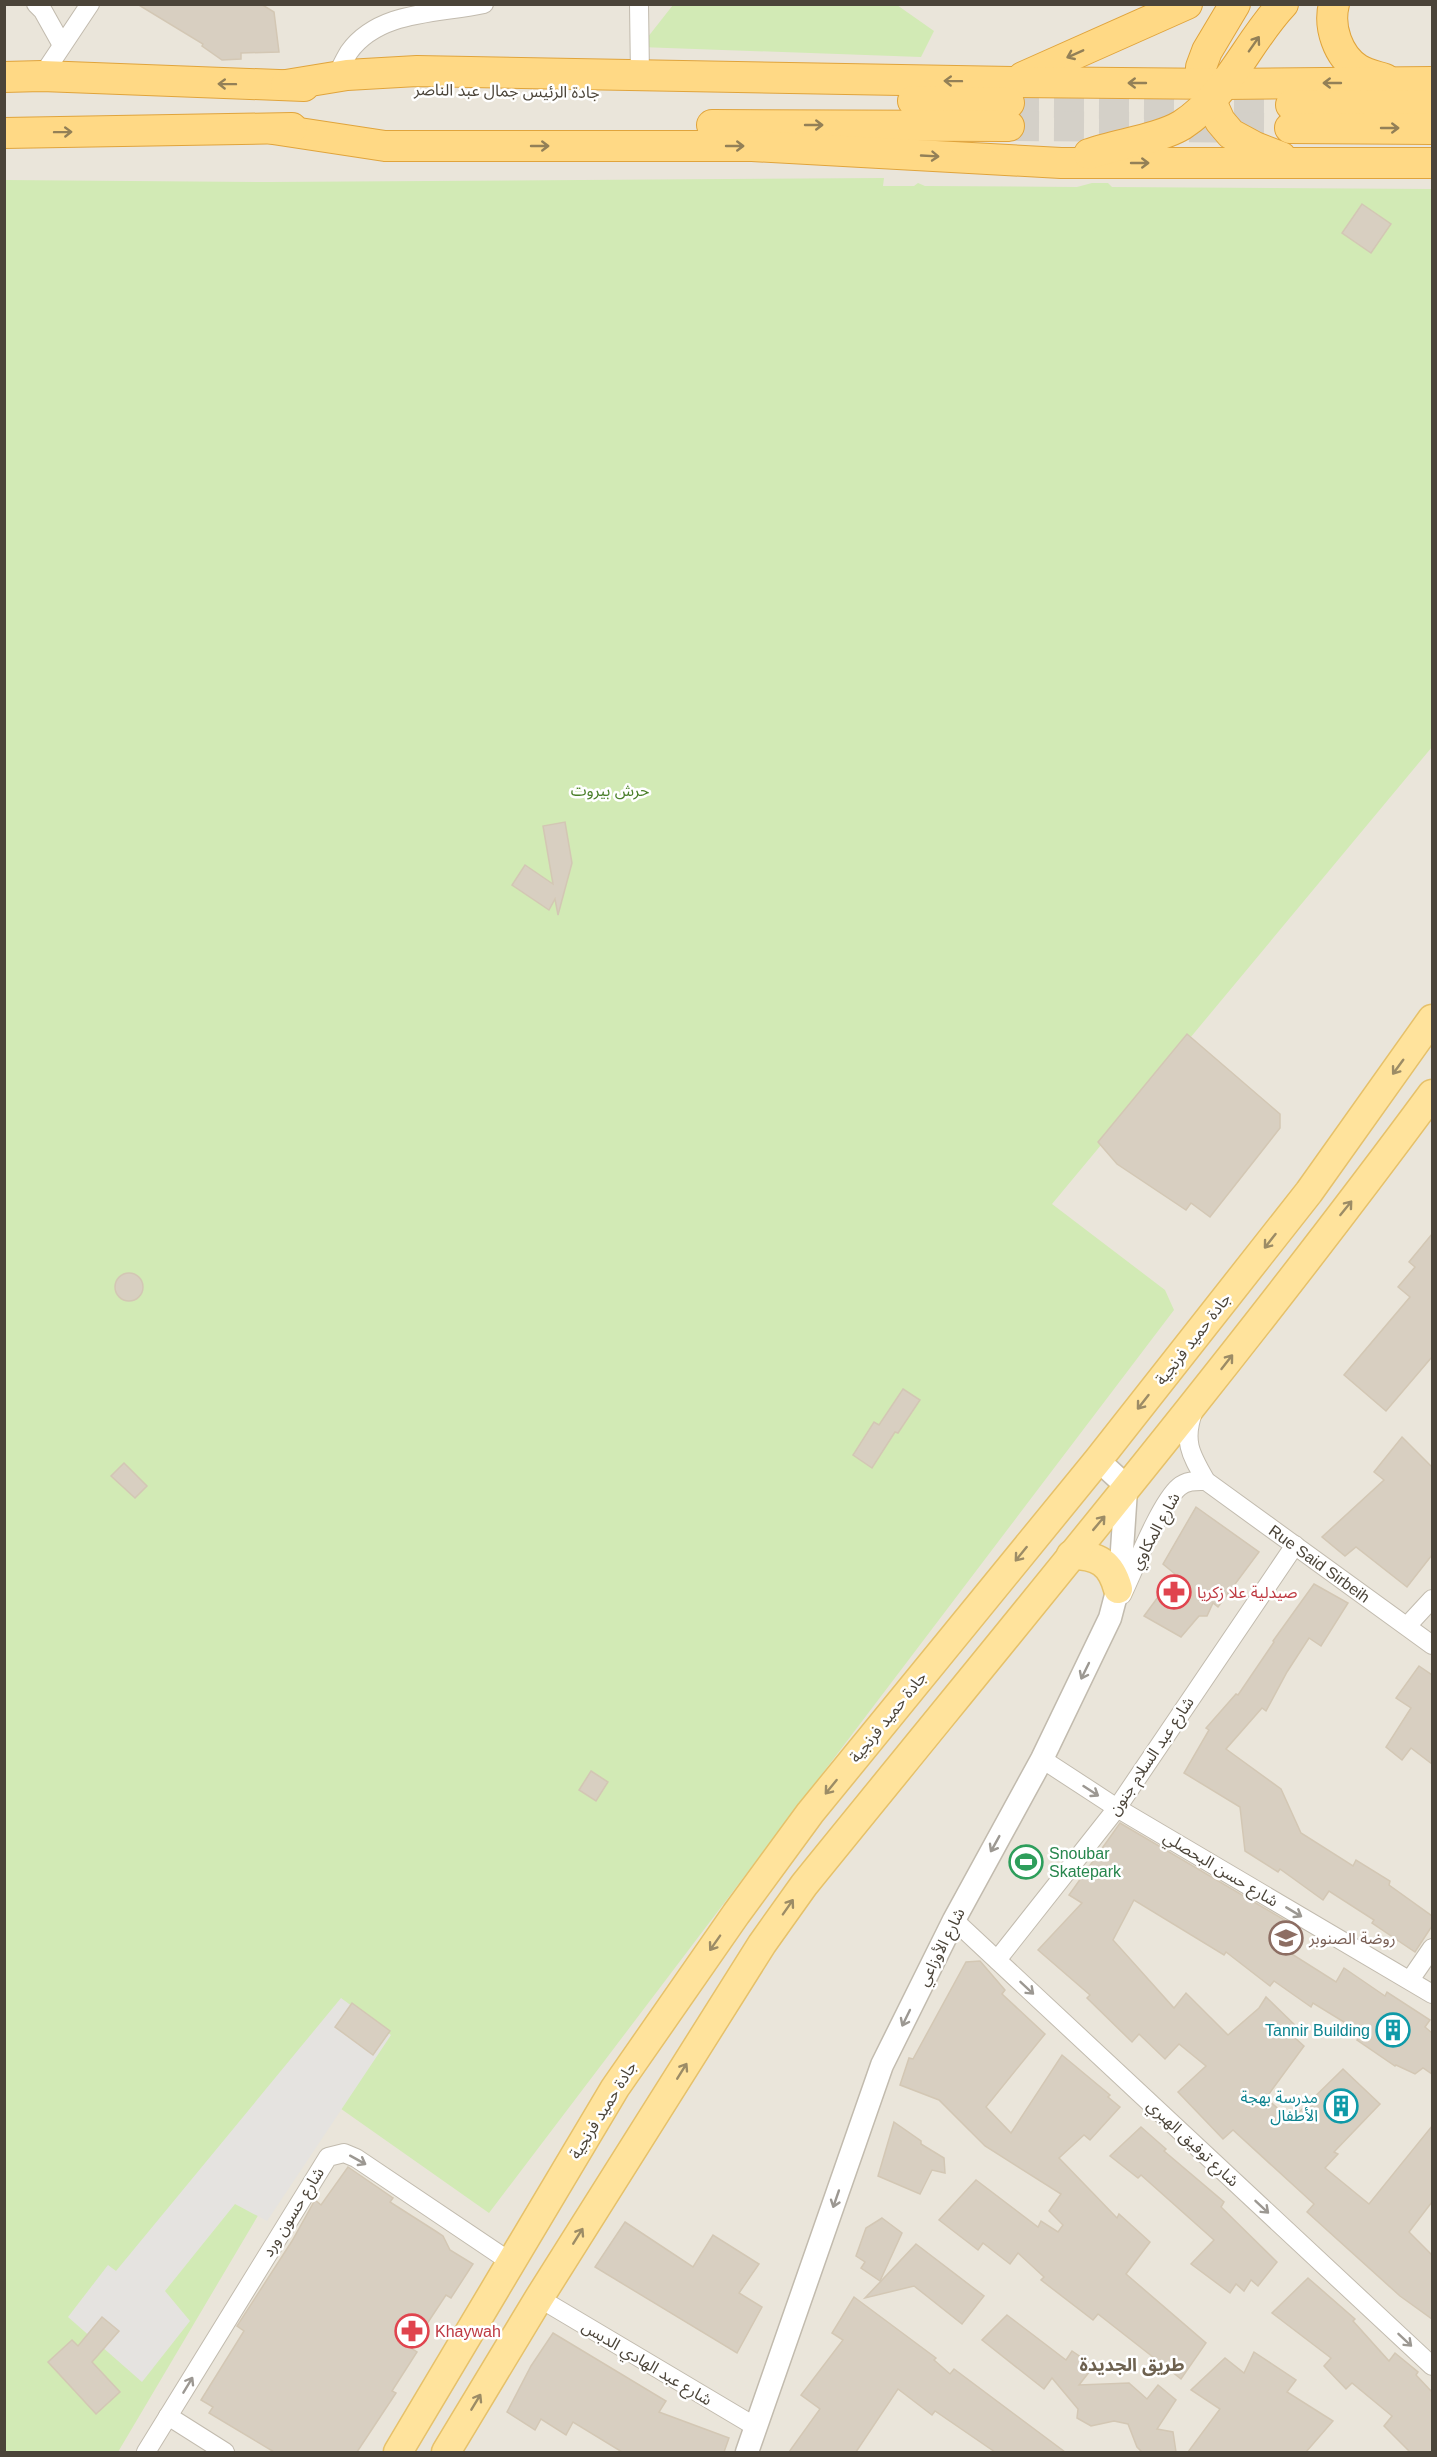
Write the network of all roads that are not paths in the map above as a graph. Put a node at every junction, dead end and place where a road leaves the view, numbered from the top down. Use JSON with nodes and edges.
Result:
{"nodes":[{"id":1,"x":36,"y":4,"type":"edge"},
{"id":2,"x":90,"y":4,"type":"edge"},
{"id":3,"x":484,"y":4,"type":"edge"},
{"id":4,"x":639,"y":4,"type":"edge"},
{"id":5,"x":1187,"y":4,"type":"edge"},
{"id":6,"x":1235,"y":4,"type":"edge"},
{"id":7,"x":1283,"y":4,"type":"edge"},
{"id":8,"x":1334,"y":4,"type":"edge"},
{"id":9,"x":62,"y":45,"type":"junction"},
{"id":10,"x":42,"y":76,"type":"junction"},
{"id":11,"x":640,"y":76,"type":"junction"},
{"id":12,"x":4,"y":77,"type":"edge"},
{"id":13,"x":336,"y":77,"type":"junction"},
{"id":14,"x":1419,"y":82,"type":"edge"},
{"id":15,"x":286,"y":85,"type":"junction"},
{"id":16,"x":1212,"y":89,"type":"junction"},
{"id":17,"x":1010,"y":104,"type":"junction"},
{"id":18,"x":1432,"y":105,"type":"edge"},
{"id":19,"x":273,"y":129,"type":"junction"},
{"id":20,"x":1432,"y":129,"type":"edge"},
{"id":21,"x":4,"y":133,"type":"edge"},
{"id":22,"x":1061,"y":163,"type":"junction"},
{"id":23,"x":1304,"y":163,"type":"junction"},
{"id":24,"x":1432,"y":164,"type":"edge"},
{"id":25,"x":1432,"y":1019,"type":"edge"},
{"id":26,"x":1432,"y":1094,"type":"edge"},
{"id":27,"x":1200,"y":1396,"type":"junction"},
{"id":28,"x":1098,"y":1460,"type":"junction"},
{"id":29,"x":1206,"y":1481,"type":"junction"},
{"id":30,"x":1126,"y":1490,"type":"junction"},
{"id":31,"x":1295,"y":1545,"type":"junction"},
{"id":32,"x":1071,"y":1555,"type":"junction"},
{"id":33,"x":1118,"y":1589,"type":"junction"},
{"id":34,"x":1432,"y":1599,"type":"edge"},
{"id":35,"x":1110,"y":1618,"type":"junction"},
{"id":36,"x":1407,"y":1626,"type":"junction"},
{"id":37,"x":1432,"y":1645,"type":"edge"},
{"id":38,"x":1042,"y":1759,"type":"junction"},
{"id":39,"x":1117,"y":1808,"type":"junction"},
{"id":40,"x":954,"y":1920,"type":"junction"},
{"id":41,"x":1432,"y":1948,"type":"edge"},
{"id":42,"x":998,"y":1960,"type":"junction"},
{"id":43,"x":1410,"y":1980,"type":"junction"},
{"id":44,"x":1432,"y":1994,"type":"edge"},
{"id":45,"x":512,"y":2263,"type":"junction"},
{"id":46,"x":539,"y":2298,"type":"junction"},
{"id":47,"x":1432,"y":2366,"type":"edge"},
{"id":48,"x":168,"y":2416,"type":"junction"},
{"id":49,"x":756,"y":2427,"type":"junction"},
{"id":50,"x":146,"y":2452,"type":"edge"},
{"id":51,"x":225,"y":2452,"type":"edge"},
{"id":52,"x":398,"y":2452,"type":"edge"},
{"id":53,"x":446,"y":2452,"type":"edge"},
{"id":54,"x":747,"y":2452,"type":"edge"}],
"edges":[{"from":1,"to":9,"type":"street"},
{"from":2,"to":9,"type":"street"},
{"from":3,"to":13,"type":"street"},
{"from":4,"to":11,"type":"street"},
{"from":5,"to":17,"type":"highway","one_way":true},
{"from":6,"to":16,"type":"highway"},
{"from":16,"to":7,"type":"highway","one_way":true},
{"from":8,"to":14,"type":"highway"},
{"from":9,"to":10,"type":"street"},
{"from":10,"to":12,"type":"highway","name":"جادة الرئيس جمال عبد الناصر"},
{"from":15,"to":10,"type":"highway","name":"جادة الرئيس جمال عبد الناصر","one_way":true},
{"from":11,"to":13,"type":"highway"},
{"from":17,"to":11,"type":"highway","one_way":true},
{"from":13,"to":15,"type":"highway"},
{"from":14,"to":16,"type":"highway","one_way":true},
{"from":15,"to":17,"type":"highway","name":"جادة الرئيس جمال عبد الناصر"},
{"from":16,"to":17,"type":"highway","one_way":true},
{"from":16,"to":22,"type":"highway"},
{"from":16,"to":23,"type":"highway"},
{"from":19,"to":17,"type":"highway","name":"جادة الرئيس جمال عبد الناصر","one_way":true},
{"from":18,"to":20,"type":"highway","one_way":true},
{"from":21,"to":19,"type":"highway","name":"جادة الرئيس جمال عبد الناصر","one_way":true},
{"from":19,"to":22,"type":"highway","one_way":true},
{"from":22,"to":23,"type":"highway","one_way":true},
{"from":23,"to":24,"type":"highway"},
{"from":25,"to":28,"type":"main road","name":"جادة حميد فرنجية","one_way":true},
{"from":27,"to":26,"type":"main road","one_way":true},
{"from":27,"to":29,"type":"street"},
{"from":27,"to":30,"type":"main road"},
{"from":28,"to":30,"type":"street"},
{"from":28,"to":45,"type":"main road","name":"جادة حميد فرنجية","one_way":true},
{"from":29,"to":31,"type":"street","name":"Rue Said Sirbeih"},
{"from":29,"to":35,"type":"street","name":"شارع المكاوي"},
{"from":32,"to":30,"type":"main road","one_way":true},
{"from":30,"to":33,"type":"street","name":"شارع الأوزاعي"},
{"from":31,"to":36,"type":"street","name":"Rue Said Sirbeih"},
{"from":31,"to":39,"type":"street","name":"شارع عبد السلام جنون"},
{"from":32,"to":33,"type":"main road"},
{"from":46,"to":32,"type":"main road","one_way":true},
{"from":33,"to":35,"type":"street","name":"شارع الأوزاعي"},
{"from":34,"to":36,"type":"street"},
{"from":35,"to":38,"type":"street","name":"شارع الأوزاعي","one_way":true},
{"from":36,"to":37,"type":"street","name":"Rue Said Sirbeih"},
{"from":38,"to":39,"type":"street","name":"شارع حسن البحصلي","one_way":true},
{"from":38,"to":40,"type":"street","name":"شارع الأوزاعي","one_way":true},
{"from":39,"to":42,"type":"street","name":"شارع عبد السلام جنون"},
{"from":39,"to":43,"type":"street","name":"شارع حسن البحصلي","one_way":true},
{"from":40,"to":42,"type":"street","name":"شارع توفيق الهبري"},
{"from":40,"to":49,"type":"street","name":"شارع الأوزاعي","one_way":true},
{"from":41,"to":43,"type":"street"},
{"from":42,"to":47,"type":"street","name":"شارع توفيق الهبري","one_way":true},
{"from":43,"to":44,"type":"street","name":"شارع حسن البحصلي"},
{"from":48,"to":45,"type":"street","name":"شارع حسون ورد","one_way":true},
{"from":45,"to":52,"type":"main road","name":"جادة حميد فرنجية"},
{"from":46,"to":49,"type":"street","name":"شارع عبد الهادي الدبس"},
{"from":53,"to":46,"type":"main road","one_way":true},
{"from":48,"to":50,"type":"street","name":"شارع حسون ورد"},
{"from":48,"to":51,"type":"street"},
{"from":49,"to":54,"type":"street","name":"شارع الأوزاعي"}]}
